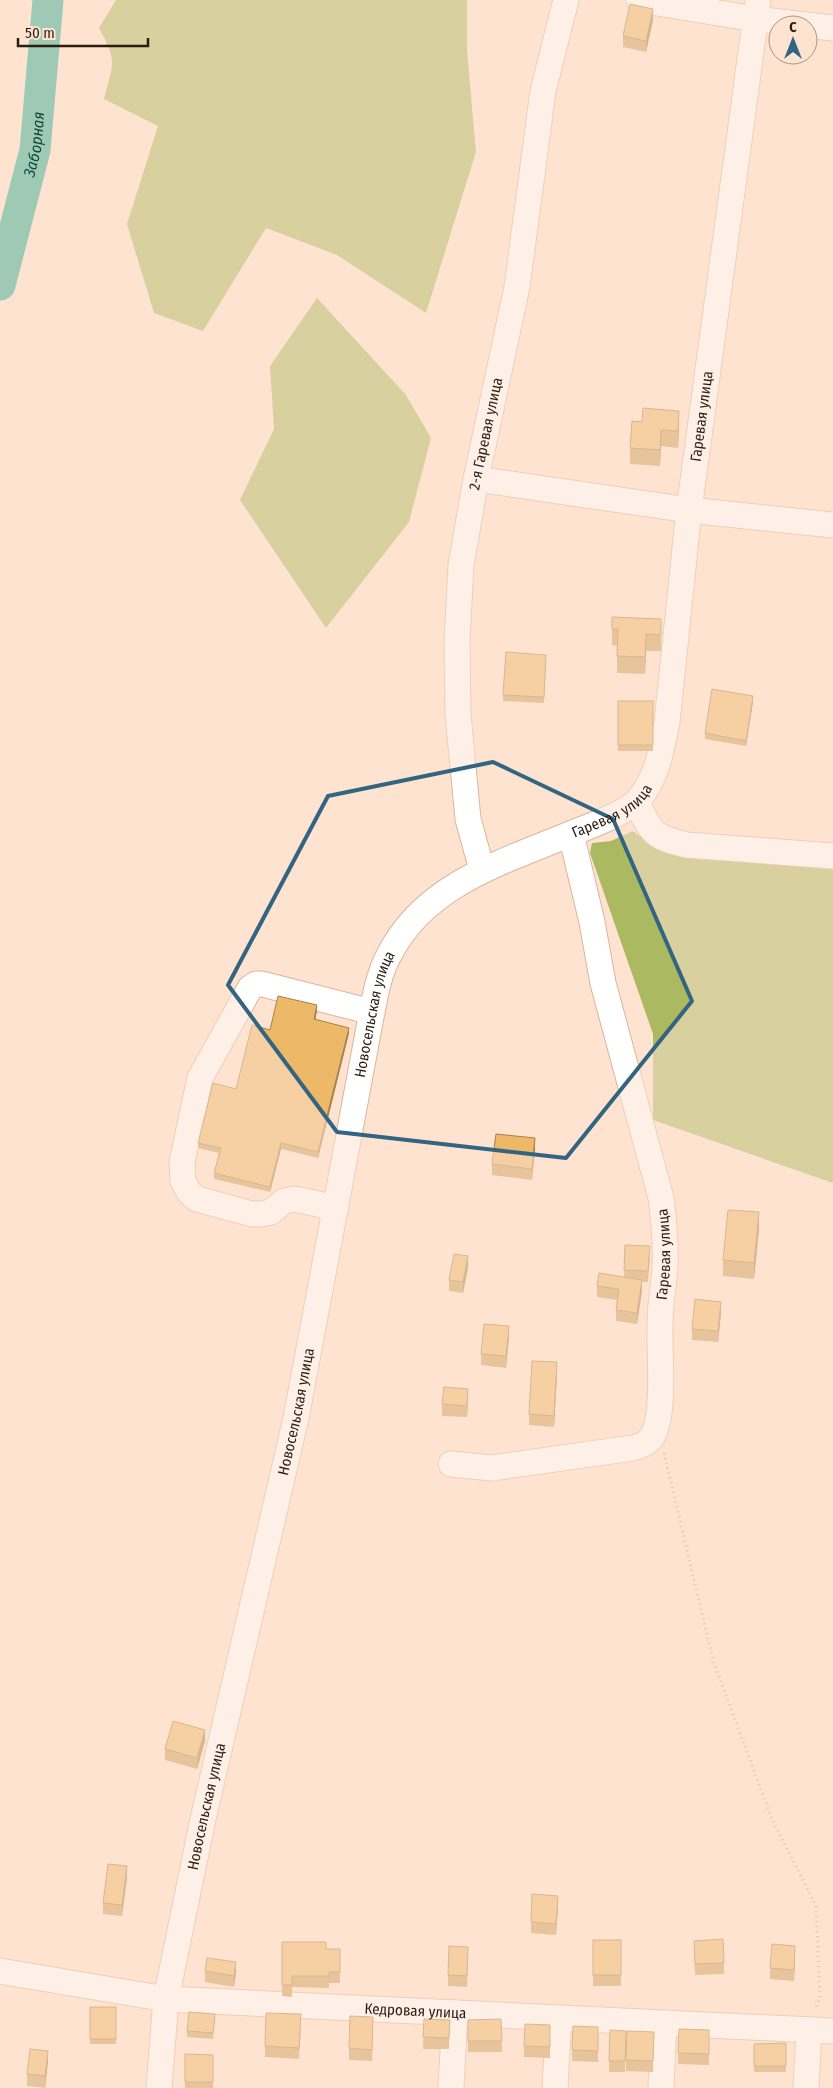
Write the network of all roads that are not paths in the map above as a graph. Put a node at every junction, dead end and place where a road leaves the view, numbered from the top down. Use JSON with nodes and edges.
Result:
{"nodes":[{"id":1,"x":566,"y":0,"type":"edge"},
{"id":2,"x":639,"y":0,"type":"edge"},
{"id":3,"x":756,"y":10,"type":"edge"},
{"id":4,"x":833,"y":28,"type":"edge"},
{"id":5,"x":476,"y":479,"type":"junction"},
{"id":6,"x":689,"y":510,"type":"junction"},
{"id":7,"x":833,"y":525,"type":"edge"},
{"id":8,"x":637,"y":802,"type":"junction"},
{"id":9,"x":571,"y":834,"type":"junction"},
{"id":10,"x":833,"y":856,"type":"edge"},
{"id":11,"x":482,"y":870,"type":"junction"},
{"id":12,"x":372,"y":1012,"type":"junction"},
{"id":13,"x":336,"y":1208,"type":"junction"},
{"id":14,"x":451,"y":1464,"type":"dead end"},
{"id":15,"x":0,"y":1971,"type":"edge"},
{"id":16,"x":166,"y":2000,"type":"junction"},
{"id":17,"x":455,"y":2013,"type":"junction"},
{"id":18,"x":559,"y":2018,"type":"junction"},
{"id":19,"x":664,"y":2023,"type":"junction"},
{"id":20,"x":821,"y":2030,"type":"edge"},
{"id":21,"x":159,"y":2088,"type":"edge"},
{"id":22,"x":451,"y":2088,"type":"edge"},
{"id":23,"x":555,"y":2088,"type":"edge"},
{"id":24,"x":661,"y":2088,"type":"edge"},
{"id":25,"x":806,"y":2088,"type":"edge"}],
"edges":[{"from":1,"to":5,"type":"street","name":"2-я Гаревая улица"},
{"from":2,"to":3,"type":"street"},
{"from":3,"to":4,"type":"street"},
{"from":3,"to":6,"type":"street","name":"Гаревая улица"},
{"from":5,"to":6,"type":"street"},
{"from":5,"to":11,"type":"street","name":"2-я Гаревая улица"},
{"from":6,"to":7,"type":"street"},
{"from":6,"to":8,"type":"street","name":"Гаревая улица"},
{"from":8,"to":9,"type":"street","name":"Гаревая улица"},
{"from":8,"to":10,"type":"street"},
{"from":9,"to":11,"type":"street","name":"Новосельская улица"},
{"from":9,"to":14,"type":"street","name":"Гаревая улица"},
{"from":11,"to":12,"type":"street","name":"Новосельская улица"},
{"from":12,"to":13,"type":"street","name":"Новосельская улица"},
{"from":12,"to":13,"type":"street"},
{"from":13,"to":16,"type":"street","name":"Новосельская улица"},
{"from":15,"to":16,"type":"street","name":"Кедровая улица"},
{"from":16,"to":17,"type":"street","name":"Кедровая улица"},
{"from":16,"to":21,"type":"street","name":"Новосельская улица"},
{"from":17,"to":18,"type":"street","name":"Кедровая улица"},
{"from":17,"to":22,"type":"street"},
{"from":18,"to":19,"type":"street","name":"Кедровая улица"},
{"from":18,"to":23,"type":"street"},
{"from":19,"to":20,"type":"street","name":"Кедровая улица"},
{"from":19,"to":24,"type":"street"},
{"from":20,"to":25,"type":"street"}]}
